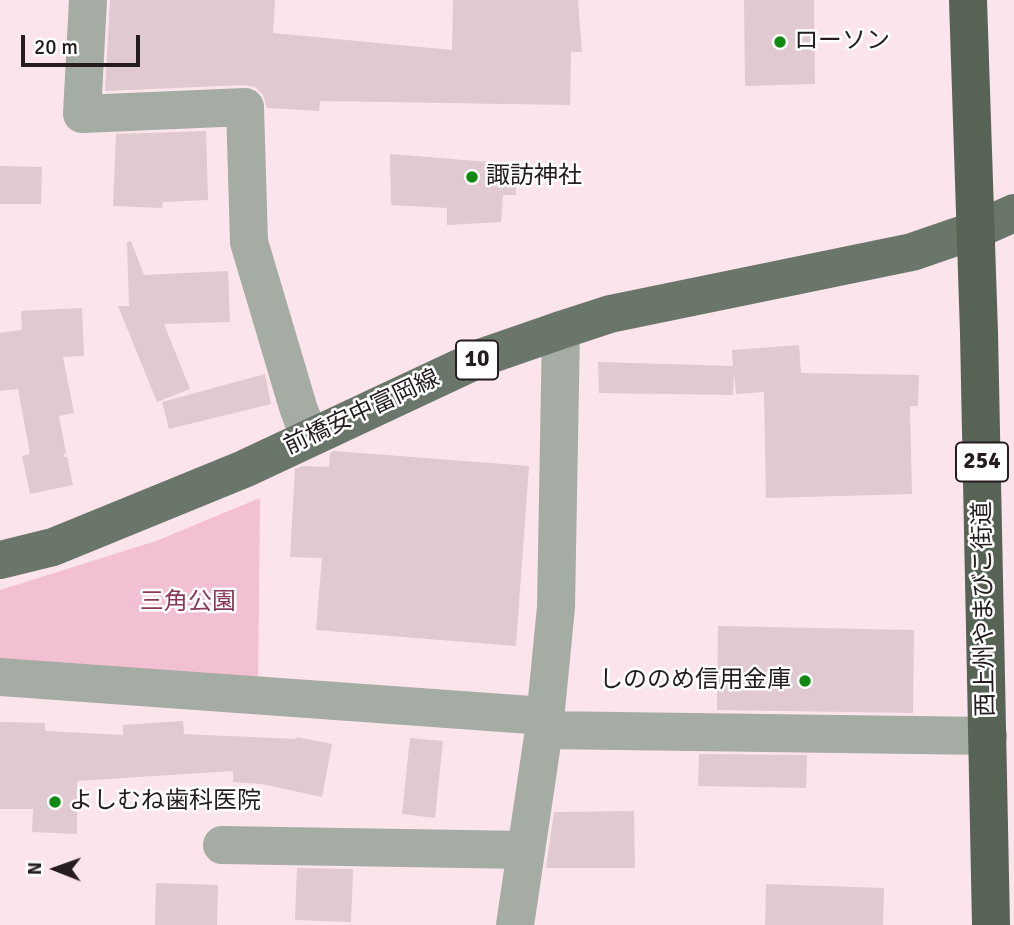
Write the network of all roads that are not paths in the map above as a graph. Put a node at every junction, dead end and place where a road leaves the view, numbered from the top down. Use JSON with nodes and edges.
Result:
{"nodes":[{"id":1,"x":88,"y":0,"type":"edge"},
{"id":2,"x":968,"y":0,"type":"edge"},
{"id":3,"x":1014,"y":213,"type":"edge"},
{"id":4,"x":976,"y":230,"type":"junction"},
{"id":5,"x":561,"y":330,"type":"junction"},
{"id":6,"x":309,"y":437,"type":"junction"},
{"id":7,"x":0,"y":560,"type":"edge"},
{"id":8,"x":0,"y":677,"type":"edge"},
{"id":9,"x":545,"y":723,"type":"junction"},
{"id":10,"x":988,"y":736,"type":"junction"},
{"id":11,"x":222,"y":845,"type":"dead end"},
{"id":12,"x":525,"y":850,"type":"junction"},
{"id":13,"x":515,"y":925,"type":"edge"},
{"id":14,"x":991,"y":925,"type":"edge"}],
"edges":[{"from":1,"to":6,"type":"street"},
{"from":2,"to":4,"type":"highway","name":"西上州やまびこ街道","number":"254"},
{"from":3,"to":4,"type":"main road","name":"前橋安中富岡線"},
{"from":4,"to":5,"type":"main road","name":"前橋安中富岡線","number":"10"},
{"from":4,"to":10,"type":"highway","name":"西上州やまびこ街道","number":"254"},
{"from":5,"to":6,"type":"main road","name":"前橋安中富岡線","number":"10"},
{"from":5,"to":9,"type":"street"},
{"from":6,"to":7,"type":"main road","name":"前橋安中富岡線","number":"10"},
{"from":8,"to":9,"type":"street"},
{"from":9,"to":10,"type":"street"},
{"from":9,"to":12,"type":"street"},
{"from":10,"to":14,"type":"highway","name":"西上州やまびこ街道","number":"254"},
{"from":11,"to":12,"type":"street"},
{"from":12,"to":13,"type":"street"}]}
